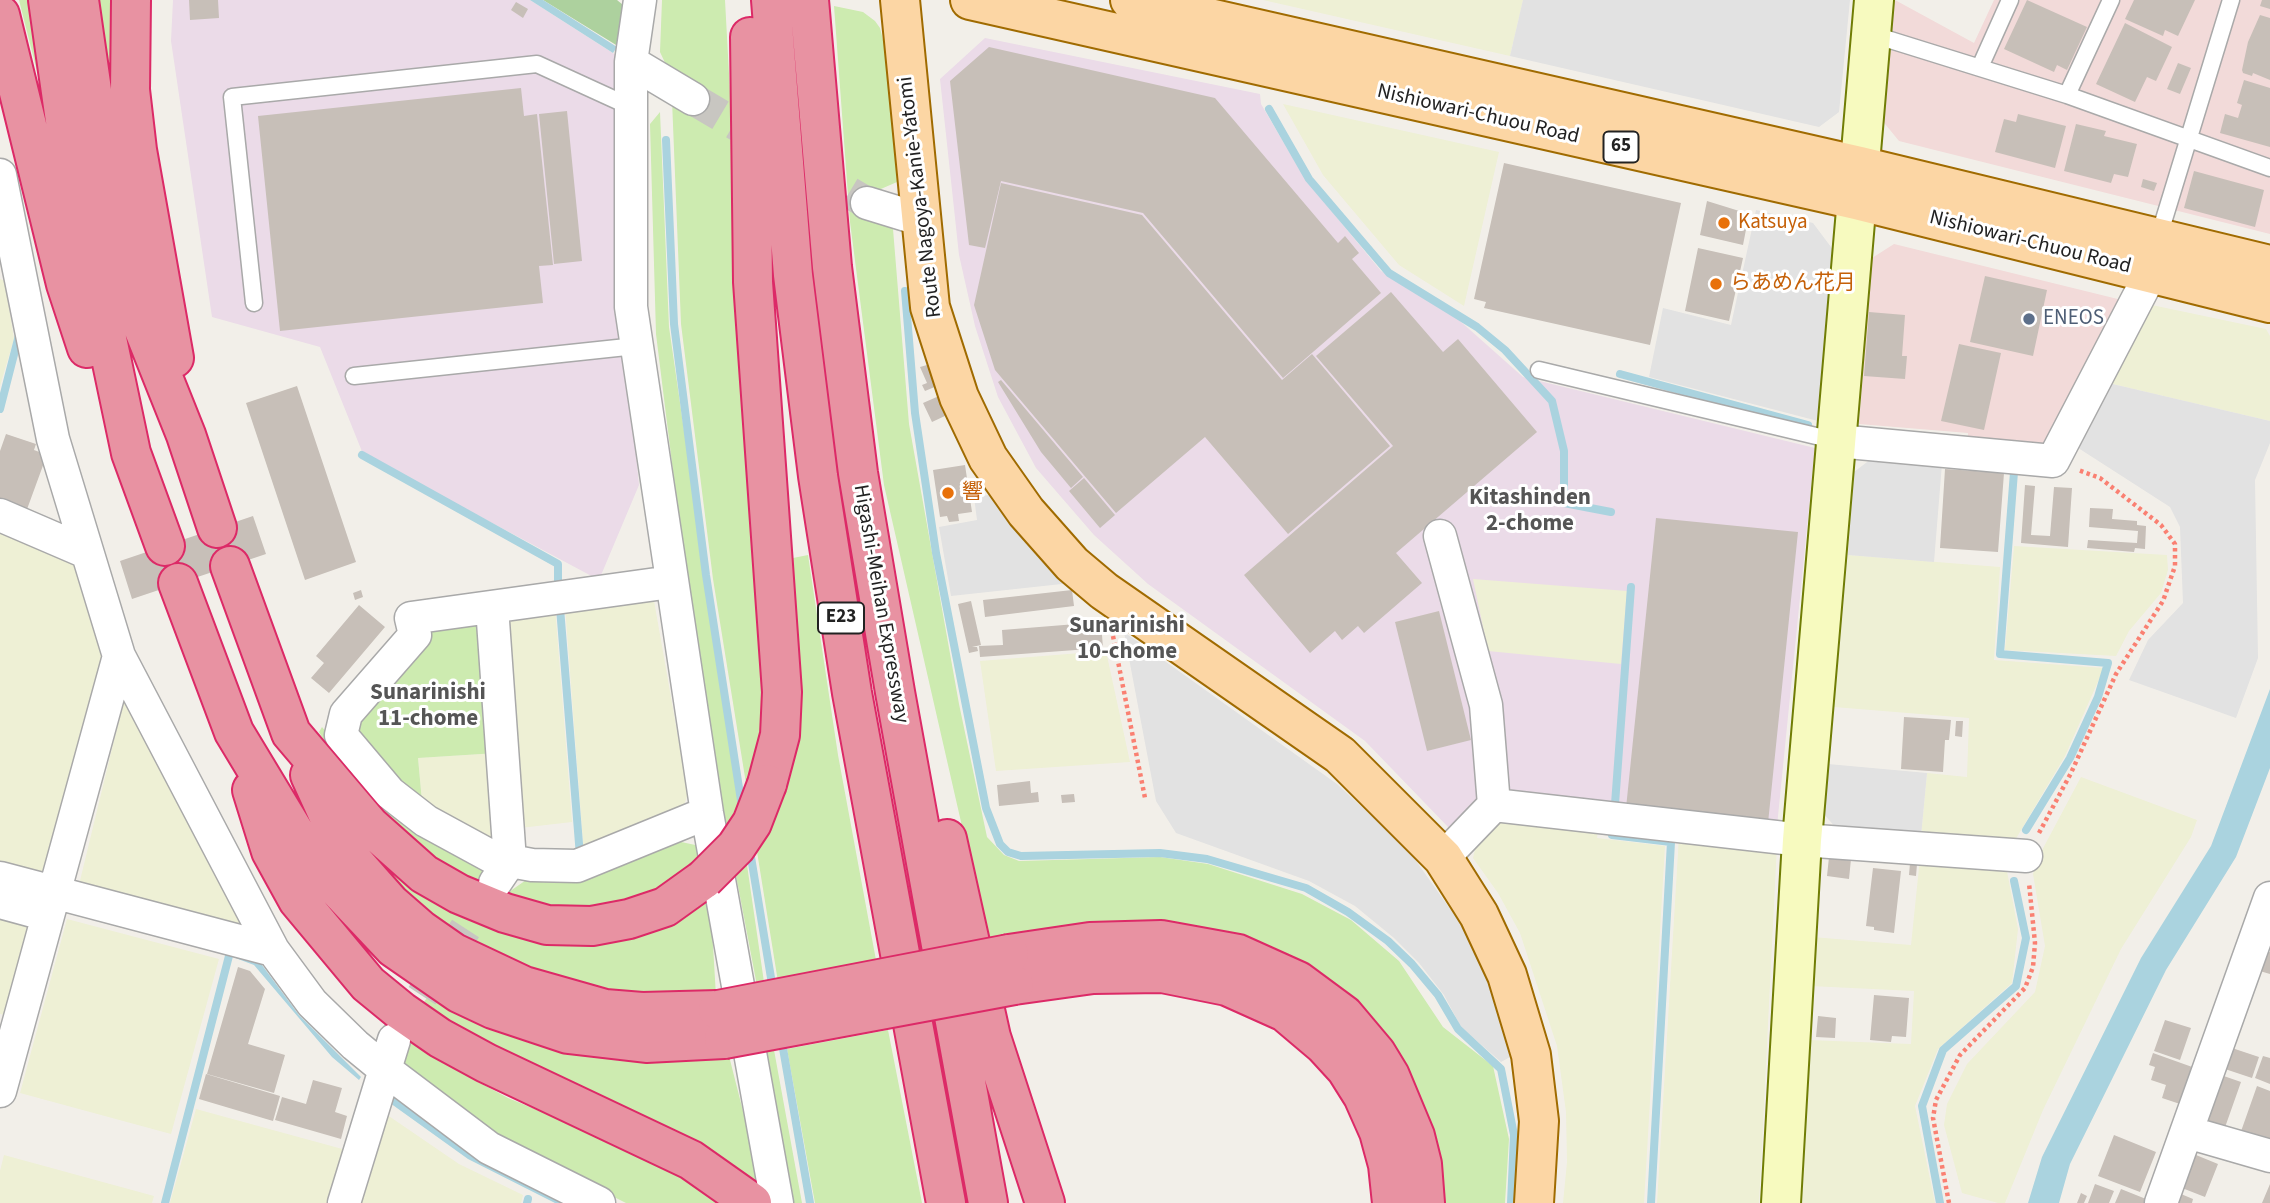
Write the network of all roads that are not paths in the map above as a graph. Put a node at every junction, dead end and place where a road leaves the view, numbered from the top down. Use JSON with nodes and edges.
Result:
{"nodes":[{"id":1,"x":48,"y":0,"type":"edge"},
{"id":2,"x":79,"y":0,"type":"edge"},
{"id":3,"x":131,"y":0,"type":"edge"},
{"id":4,"x":639,"y":0,"type":"edge"},
{"id":5,"x":900,"y":0,"type":"edge"},
{"id":6,"x":970,"y":0,"type":"edge"},
{"id":7,"x":1130,"y":0,"type":"edge"},
{"id":8,"x":2010,"y":0,"type":"edge"},
{"id":9,"x":2111,"y":0,"type":"edge"},
{"id":10,"x":2231,"y":0,"type":"edge"},
{"id":11,"x":810,"y":14,"type":"edge"},
{"id":12,"x":0,"y":15,"type":"edge"},
{"id":13,"x":761,"y":15,"type":"edge"},
{"id":14,"x":1872,"y":17,"type":"edge"},
{"id":15,"x":631,"y":62,"type":"junction"},
{"id":16,"x":1980,"y":67,"type":"junction"},
{"id":17,"x":2067,"y":95,"type":"junction"},
{"id":18,"x":693,"y":99,"type":"tunnel mouth"},
{"id":19,"x":631,"y":107,"type":"junction"},
{"id":20,"x":2189,"y":141,"type":"junction"},
{"id":21,"x":2270,"y":168,"type":"edge"},
{"id":22,"x":0,"y":175,"type":"edge"},
{"id":23,"x":1858,"y":183,"type":"junction"},
{"id":24,"x":867,"y":203,"type":"tunnel mouth"},
{"id":25,"x":919,"y":219,"type":"junction"},
{"id":26,"x":2155,"y":256,"type":"junction"},
{"id":27,"x":2270,"y":265,"type":"edge"},
{"id":28,"x":254,"y":303,"type":"dead end"},
{"id":29,"x":2270,"y":303,"type":"edge"},
{"id":30,"x":636,"y":346,"type":"junction"},
{"id":31,"x":1539,"y":370,"type":"dead end"},
{"id":32,"x":354,"y":376,"type":"dead end"},
{"id":33,"x":186,"y":435,"type":"junction"},
{"id":34,"x":1837,"y":441,"type":"junction"},
{"id":35,"x":131,"y":453,"type":"junction"},
{"id":36,"x":858,"y":473,"type":"junction"},
{"id":37,"x":0,"y":515,"type":"edge"},
{"id":38,"x":218,"y":528,"type":"dead end"},
{"id":39,"x":1440,"y":536,"type":"dead end"},
{"id":40,"x":165,"y":546,"type":"dead end"},
{"id":41,"x":86,"y":552,"type":"junction"},
{"id":42,"x":230,"y":566,"type":"dead end"},
{"id":43,"x":671,"y":582,"type":"junction"},
{"id":44,"x":178,"y":583,"type":"dead end"},
{"id":45,"x":492,"y":607,"type":"junction"},
{"id":46,"x":119,"y":656,"type":"junction"},
{"id":47,"x":234,"y":732,"type":"junction"},
{"id":48,"x":291,"y":733,"type":"junction"},
{"id":49,"x":1494,"y":805,"type":"junction"},
{"id":50,"x":707,"y":813,"type":"junction"},
{"id":51,"x":1802,"y":840,"type":"junction"},
{"id":52,"x":2026,"y":856,"type":"road end"},
{"id":53,"x":1443,"y":858,"type":"junction"},
{"id":54,"x":502,"y":872,"type":"junction"},
{"id":55,"x":0,"y":878,"type":"edge"},
{"id":56,"x":2270,"y":898,"type":"edge"},
{"id":57,"x":0,"y":902,"type":"edge"},
{"id":58,"x":51,"y":904,"type":"junction"},
{"id":59,"x":273,"y":950,"type":"junction"},
{"id":60,"x":1011,"y":970,"type":"junction"},
{"id":61,"x":721,"y":1024,"type":"junction"},
{"id":62,"x":388,"y":1054,"type":"junction"},
{"id":63,"x":0,"y":1091,"type":"edge"},
{"id":64,"x":2187,"y":1132,"type":"junction"},
{"id":65,"x":2270,"y":1156,"type":"edge"},
{"id":66,"x":344,"y":1203,"type":"edge"},
{"id":67,"x":599,"y":1203,"type":"edge"},
{"id":68,"x":752,"y":1203,"type":"edge"},
{"id":69,"x":777,"y":1203,"type":"edge"},
{"id":70,"x":946,"y":1203,"type":"edge"},
{"id":71,"x":988,"y":1203,"type":"edge"},
{"id":72,"x":1045,"y":1203,"type":"edge"},
{"id":73,"x":1392,"y":1203,"type":"edge"},
{"id":74,"x":1424,"y":1203,"type":"edge"},
{"id":75,"x":1534,"y":1203,"type":"edge"},
{"id":76,"x":1781,"y":1203,"type":"edge"},
{"id":77,"x":2161,"y":1203,"type":"edge"}],
"edges":[{"from":1,"to":35,"type":"highway"},
{"from":2,"to":33,"type":"highway"},
{"from":3,"to":33,"type":"highway"},
{"from":4,"to":15,"type":"street"},
{"from":5,"to":25,"type":"main road","name":"Route Nagoya-Kanie-Yatomi"},
{"from":6,"to":23,"type":"main road","name":"Nishiowari-Chuou Road","number":"65"},
{"from":7,"to":23,"type":"main road","name":"Nishiowari-Chuou Road","number":"65"},
{"from":8,"to":16,"type":"lane"},
{"from":9,"to":17,"type":"lane"},
{"from":10,"to":20,"type":"lane"},
{"from":11,"to":36,"type":"highway","name":"Higashi-Meihan Expressway","number":"E23"},
{"from":12,"to":35,"type":"highway"},
{"from":13,"to":48,"type":"highway","bridge":true},
{"from":13,"to":70,"type":"highway","name":"Higashi-Meihan Expressway","number":"E23"},
{"from":14,"to":16,"type":"lane"},
{"from":14,"to":23,"type":"street"},
{"from":15,"to":18,"type":"street"},
{"from":15,"to":19,"type":"street"},
{"from":16,"to":17,"type":"lane"},
{"from":17,"to":20,"type":"lane"},
{"from":19,"to":28,"type":"lane"},
{"from":19,"to":30,"type":"street"},
{"from":20,"to":21,"type":"lane"},
{"from":20,"to":26,"type":"lane"},
{"from":22,"to":41,"type":"street"},
{"from":23,"to":26,"type":"main road","name":"Nishiowari-Chuou Road","number":"65"},
{"from":23,"to":34,"type":"street"},
{"from":24,"to":25,"type":"street"},
{"from":25,"to":53,"type":"main road","name":"Route Nagoya-Kanie-Yatomi"},
{"from":26,"to":27,"type":"main road","name":"Nishiowari-Chuou Road","number":"65"},
{"from":26,"to":29,"type":"main road","name":"Nishiowari-Chuou Road","number":"65"},
{"from":26,"to":34,"type":"street"},
{"from":30,"to":32,"type":"lane"},
{"from":30,"to":43,"type":"street"},
{"from":31,"to":34,"type":"lane"},
{"from":33,"to":38,"type":"highway"},
{"from":34,"to":51,"type":"street"},
{"from":35,"to":40,"type":"highway"},
{"from":36,"to":71,"type":"highway","name":"Higashi-Meihan Expressway","number":"E23"},
{"from":36,"to":72,"type":"highway"},
{"from":37,"to":41,"type":"street"},
{"from":39,"to":49,"type":"street"},
{"from":41,"to":46,"type":"street"},
{"from":42,"to":48,"type":"highway"},
{"from":43,"to":45,"type":"street"},
{"from":43,"to":50,"type":"street"},
{"from":44,"to":47,"type":"highway"},
{"from":45,"to":54,"type":"street"},
{"from":45,"to":54,"type":"street"},
{"from":46,"to":58,"type":"street"},
{"from":46,"to":59,"type":"street"},
{"from":47,"to":61,"type":"highway"},
{"from":47,"to":68,"type":"highway"},
{"from":48,"to":61,"type":"highway"},
{"from":49,"to":51,"type":"street"},
{"from":49,"to":53,"type":"street"},
{"from":50,"to":54,"type":"street"},
{"from":50,"to":69,"type":"street"},
{"from":51,"to":52,"type":"street"},
{"from":51,"to":76,"type":"street"},
{"from":53,"to":75,"type":"main road","name":"Route Nagoya-Kanie-Yatomi"},
{"from":55,"to":58,"type":"street"},
{"from":56,"to":64,"type":"street"},
{"from":57,"to":58,"type":"street"},
{"from":58,"to":59,"type":"street"},
{"from":58,"to":63,"type":"street"},
{"from":59,"to":62,"type":"street"},
{"from":60,"to":61,"type":"highway","bridge":true},
{"from":60,"to":73,"type":"highway"},
{"from":60,"to":74,"type":"highway"},
{"from":62,"to":66,"type":"street"},
{"from":62,"to":67,"type":"street"},
{"from":64,"to":65,"type":"street"},
{"from":64,"to":77,"type":"street"}]}
